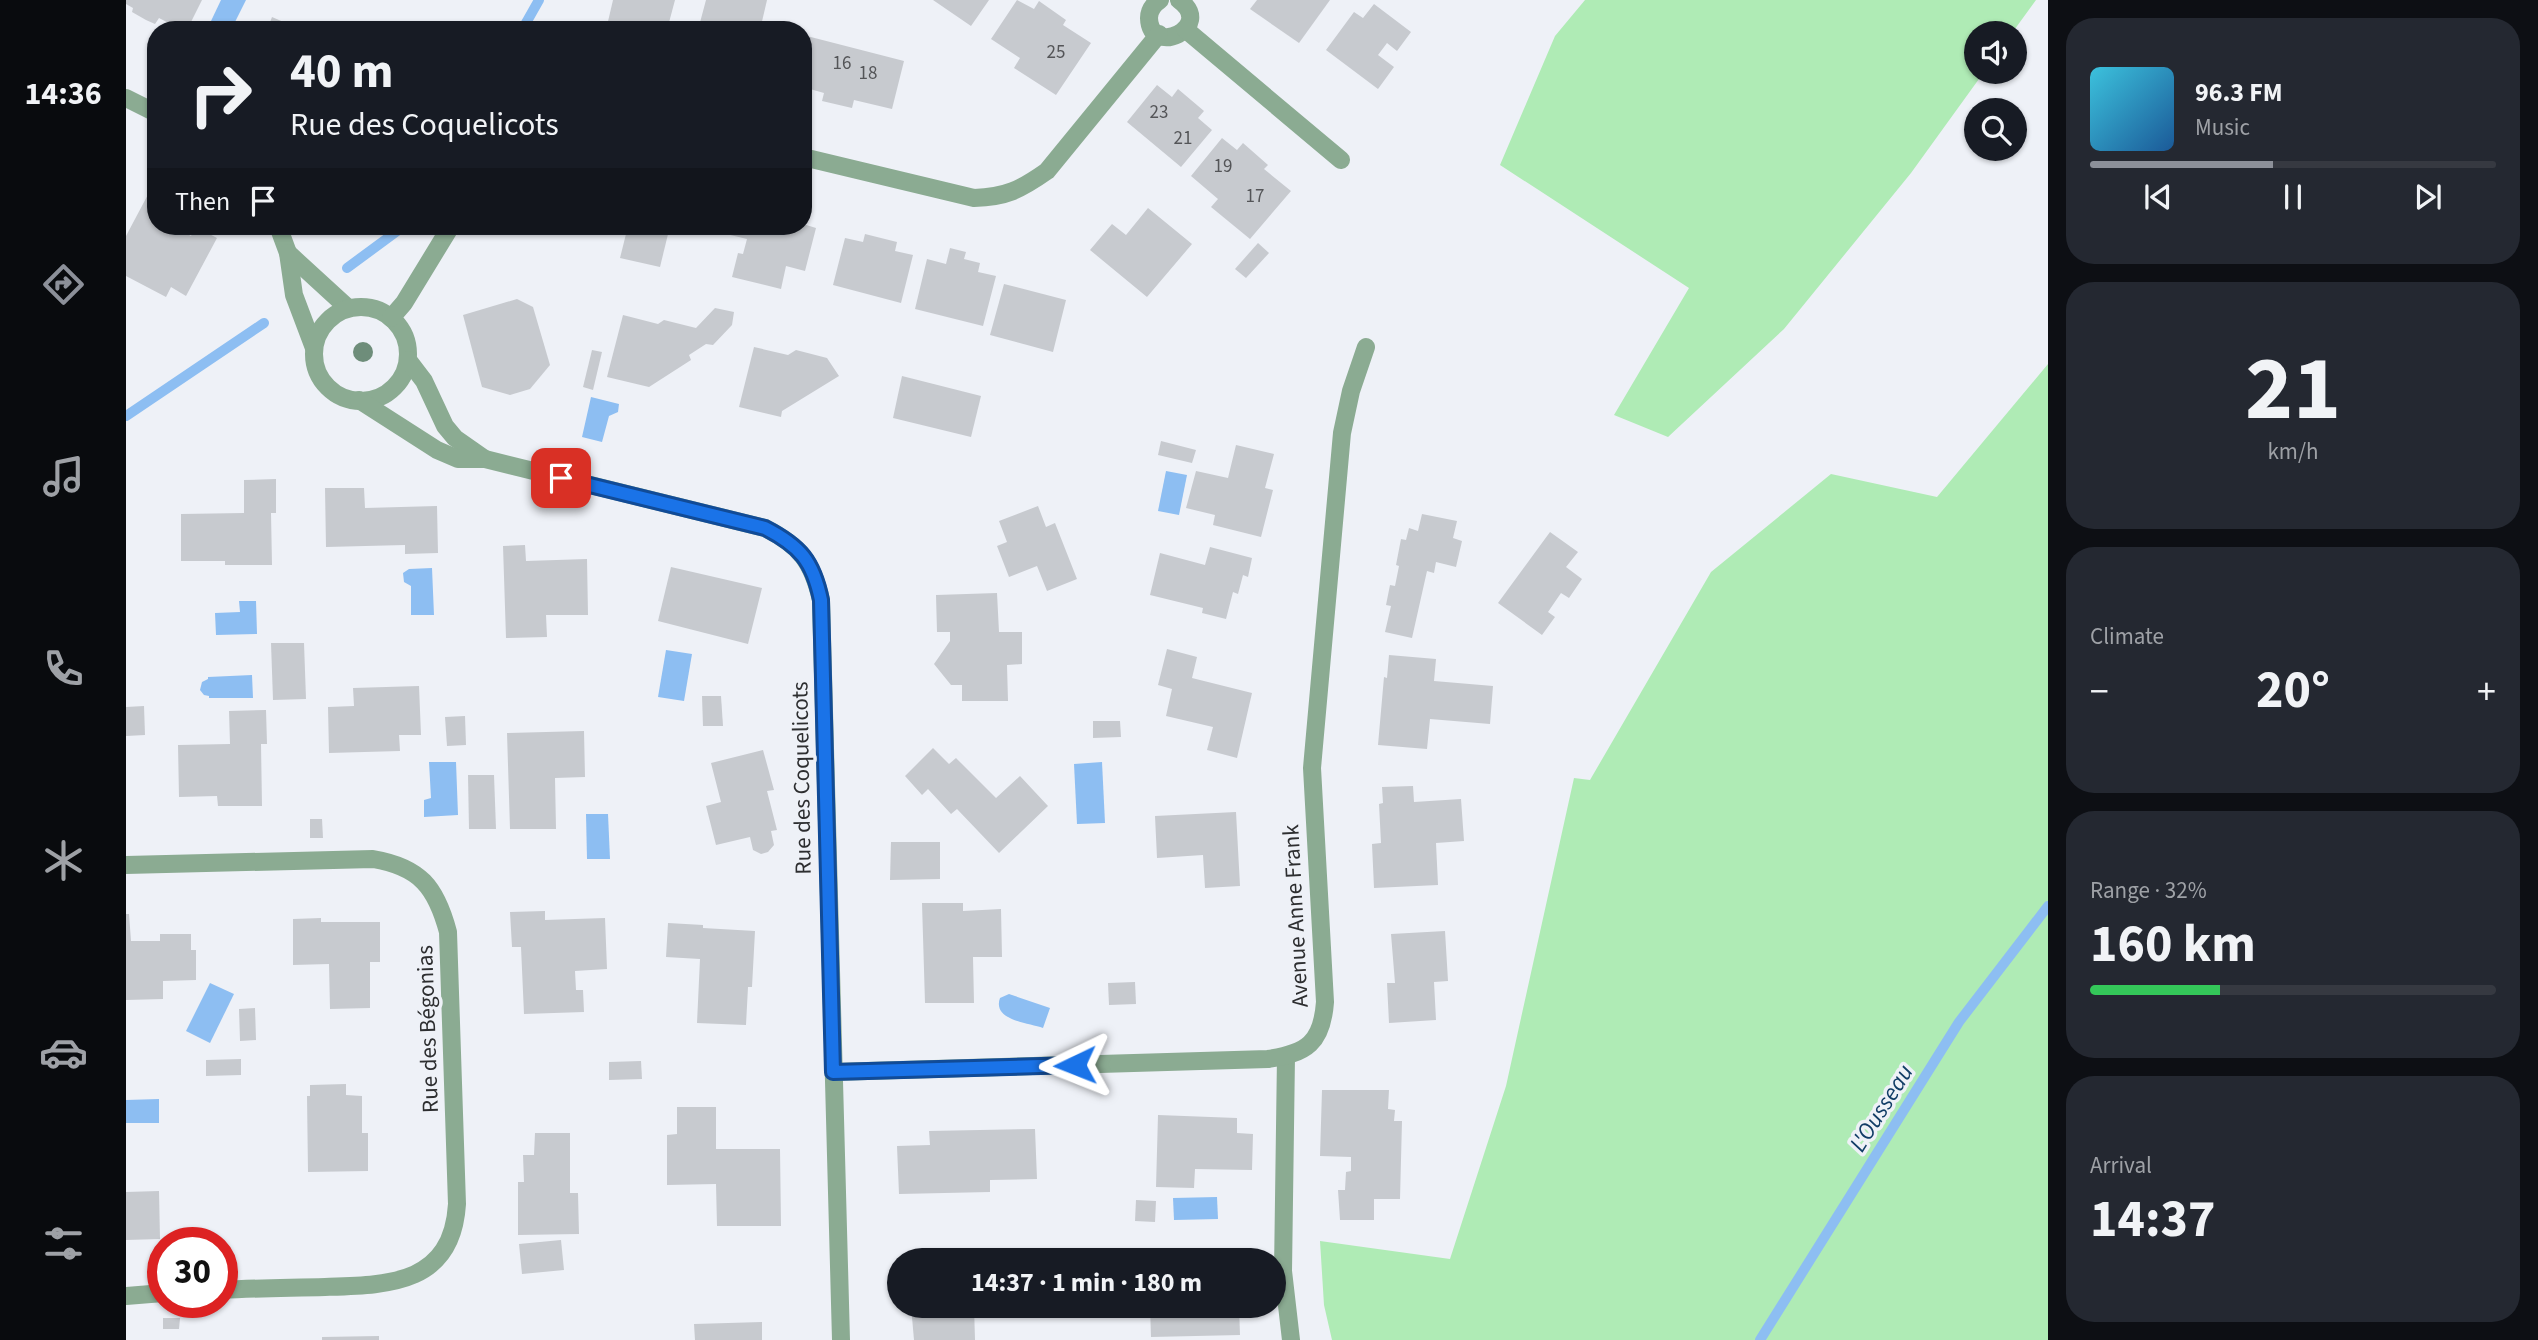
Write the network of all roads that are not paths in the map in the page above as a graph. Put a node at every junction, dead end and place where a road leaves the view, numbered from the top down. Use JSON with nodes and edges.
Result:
{"nodes":[{"id":1,"x":1183,"y":1,"type":"edge"},
{"id":2,"x":1149,"y":3,"type":"edge"},
{"id":3,"x":1185,"y":29,"type":"junction"},
{"id":4,"x":1159,"y":34,"type":"junction"},
{"id":5,"x":126,"y":98,"type":"edge"},
{"id":6,"x":147,"y":108,"type":"edge"},
{"id":7,"x":812,"y":160,"type":"edge"},
{"id":8,"x":1341,"y":160,"type":"dead end"},
{"id":9,"x":281,"y":235,"type":"edge"},
{"id":10,"x":446,"y":235,"type":"edge"},
{"id":11,"x":288,"y":253,"type":"junction"},
{"id":12,"x":348,"y":308,"type":"junction"},
{"id":13,"x":391,"y":318,"type":"junction"},
{"id":14,"x":1366,"y":347,"type":"dead end"},
{"id":15,"x":314,"y":348,"type":"junction"},
{"id":16,"x":408,"y":360,"type":"junction"},
{"id":17,"x":359,"y":400,"type":"junction"},
{"id":18,"x":485,"y":459,"type":"junction"},
{"id":19,"x":126,"y":865,"type":"edge"},
{"id":20,"x":1286,"y":1056,"type":"junction"},
{"id":21,"x":833,"y":1072,"type":"junction"},
{"id":22,"x":238,"y":1289,"type":"edge"},
{"id":23,"x":147,"y":1294,"type":"edge"},
{"id":24,"x":126,"y":1296,"type":"edge"},
{"id":25,"x":841,"y":1340,"type":"edge"},
{"id":26,"x":1292,"y":1340,"type":"edge"}],
"edges":[{"from":1,"to":3,"type":"street"},
{"from":2,"to":4,"type":"street"},
{"from":3,"to":4,"type":"street"},
{"from":3,"to":8,"type":"street"},
{"from":4,"to":7,"type":"street"},
{"from":5,"to":6,"type":"street"},
{"from":9,"to":11,"type":"street","name":"Rue des Coquelicots"},
{"from":10,"to":13,"type":"street"},
{"from":11,"to":12,"type":"street","name":"Rue des Coquelicots"},
{"from":11,"to":15,"type":"street","name":"Rue des Coquelicots"},
{"from":12,"to":13,"type":"street"},
{"from":12,"to":15,"type":"street"},
{"from":13,"to":16,"type":"street","name":"Rue des Coquelicots"},
{"from":14,"to":20,"type":"street","name":"Avenue Anne Frank"},
{"from":15,"to":17,"type":"street","name":"Rue des Coquelicots"},
{"from":16,"to":17,"type":"street"},
{"from":16,"to":18,"type":"street","name":"Rue des Coquelicots"},
{"from":17,"to":18,"type":"street","name":"Rue des Coquelicots"},
{"from":18,"to":21,"type":"street","name":"Rue des Coquelicots"},
{"from":19,"to":22,"type":"street","name":"Rue des Bégonias"},
{"from":20,"to":21,"type":"street","name":"Avenue Anne Frank"},
{"from":20,"to":26,"type":"street"},
{"from":21,"to":25,"type":"street","name":"Rue des Coquelicots"},
{"from":23,"to":24,"type":"street"}]}
